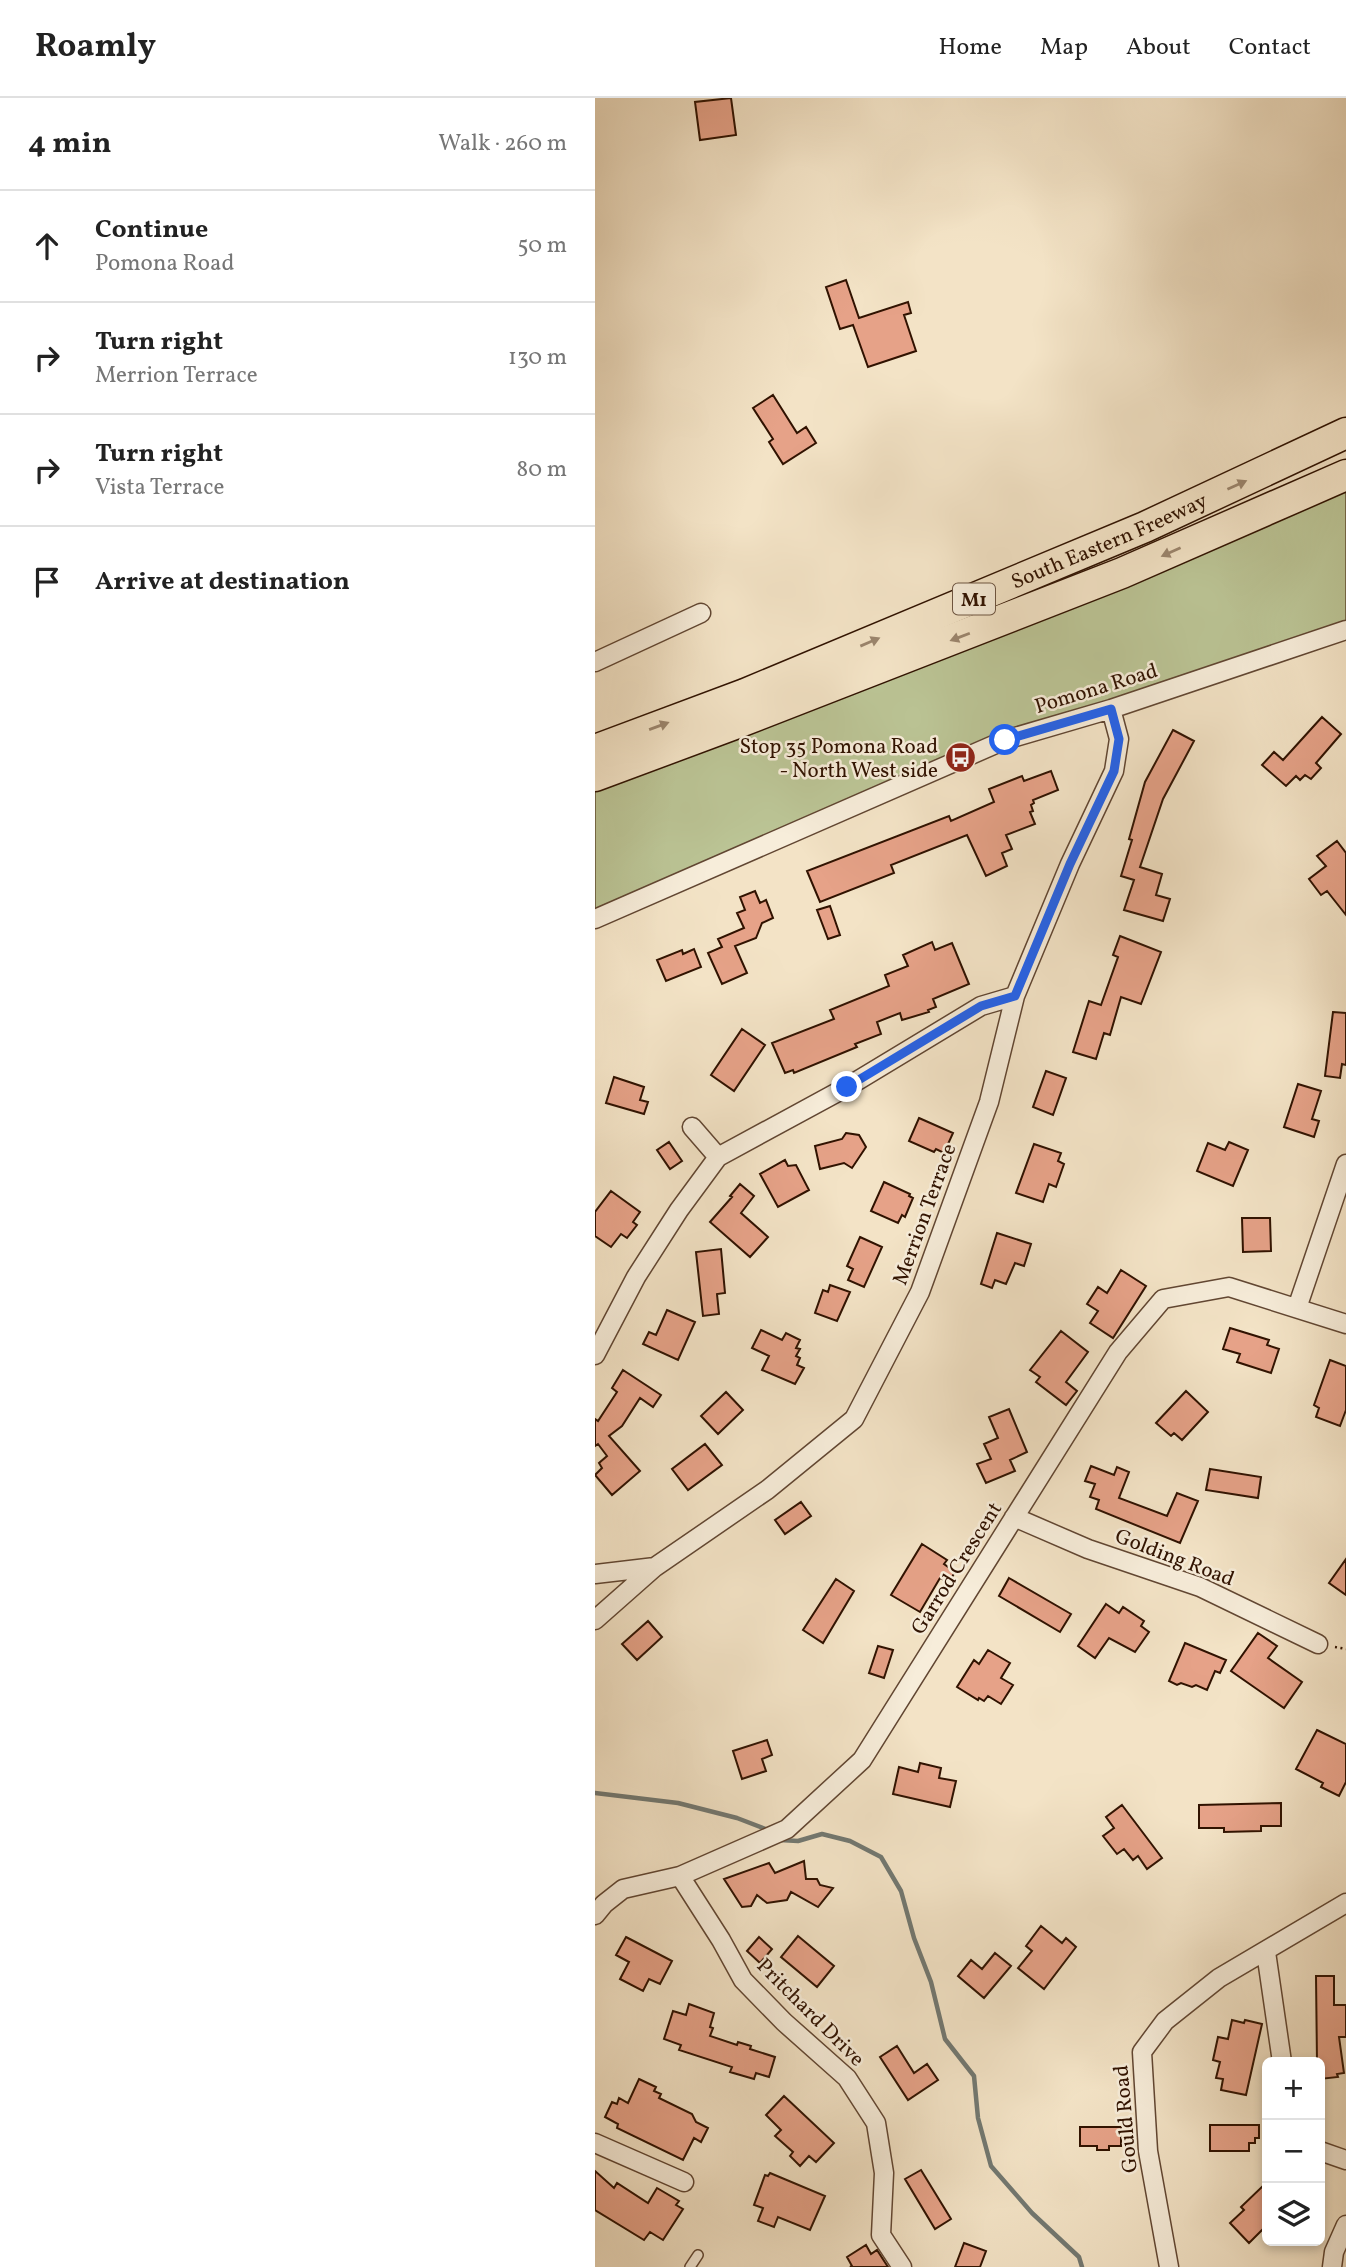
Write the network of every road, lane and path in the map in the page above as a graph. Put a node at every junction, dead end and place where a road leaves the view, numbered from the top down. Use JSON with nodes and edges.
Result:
{"nodes":[{"id":1,"x":1346,"y":433,"type":"edge"},
{"id":2,"x":1346,"y":475,"type":"edge"},
{"id":3,"x":701,"y":613,"type":"dead end"},
{"id":4,"x":1346,"y":630,"type":"edge"},
{"id":5,"x":595,"y":662,"type":"edge"},
{"id":6,"x":1111,"y":709,"type":"junction"},
{"id":7,"x":731,"y":725,"type":"junction"},
{"id":8,"x":595,"y":750,"type":"edge"},
{"id":9,"x":595,"y":776,"type":"edge"},
{"id":10,"x":595,"y":790,"type":"edge"},
{"id":11,"x":595,"y":919,"type":"edge"},
{"id":12,"x":1015,"y":996,"type":"junction"},
{"id":13,"x":692,"y":1127,"type":"dead end"},
{"id":14,"x":718,"y":1157,"type":"junction"},
{"id":15,"x":1346,"y":1164,"type":"edge"},
{"id":16,"x":1297,"y":1308,"type":"junction"},
{"id":17,"x":1346,"y":1324,"type":"edge"},
{"id":18,"x":595,"y":1356,"type":"edge"},
{"id":19,"x":1014,"y":1517,"type":"junction"},
{"id":20,"x":655,"y":1567,"type":"junction"},
{"id":21,"x":595,"y":1574,"type":"edge"},
{"id":22,"x":595,"y":1620,"type":"edge"},
{"id":23,"x":1318,"y":1644,"type":"dead end"},
{"id":24,"x":680,"y":1876,"type":"junction"},
{"id":25,"x":1346,"y":1903,"type":"edge"},
{"id":26,"x":595,"y":1915,"type":"edge"},
{"id":27,"x":1266,"y":1952,"type":"junction"},
{"id":28,"x":1281,"y":2057,"type":"edge"},
{"id":29,"x":595,"y":2143,"type":"edge"},
{"id":30,"x":1325,"y":2153,"type":"edge"},
{"id":31,"x":1346,"y":2160,"type":"edge"},
{"id":32,"x":684,"y":2182,"type":"dead end"},
{"id":33,"x":1346,"y":2225,"type":"edge"},
{"id":34,"x":698,"y":2255,"type":"dead end"},
{"id":35,"x":690,"y":2267,"type":"edge"},
{"id":36,"x":902,"y":2267,"type":"edge"},
{"id":37,"x":1169,"y":2267,"type":"edge"},
{"id":38,"x":1332,"y":2267,"type":"edge"}],
"edges":[{"from":8,"to":1,"type":"highway","name":"South Eastern Freeway","number":"M1","one_way":true},
{"from":2,"to":7,"type":"highway","name":"South Eastern Freeway","number":"M1","one_way":true},
{"from":3,"to":5,"type":"street"},
{"from":4,"to":6,"type":"street","name":"Pomona Road"},
{"from":6,"to":11,"type":"street","name":"Pomona Road"},
{"from":6,"to":12,"type":"street","name":"Merrion Terrace"},
{"from":7,"to":9,"type":"highway","name":"South Eastern Freeway","number":"M1"},
{"from":7,"to":10,"type":"highway"},
{"from":12,"to":14,"type":"street"},
{"from":12,"to":20,"type":"street","name":"Merrion Terrace"},
{"from":13,"to":14,"type":"street"},
{"from":14,"to":18,"type":"street"},
{"from":15,"to":16,"type":"street"},
{"from":16,"to":17,"type":"street","name":"Garrod Crescent"},
{"from":16,"to":19,"type":"street","name":"Garrod Crescent"},
{"from":19,"to":23,"type":"street","name":"Golding Road"},
{"from":19,"to":24,"type":"street","name":"Garrod Crescent"},
{"from":20,"to":21,"type":"street"},
{"from":20,"to":22,"type":"street","name":"Merrion Terrace"},
{"from":24,"to":26,"type":"street","name":"Garrod Crescent"},
{"from":24,"to":36,"type":"street","name":"Pritchard Drive"},
{"from":25,"to":27,"type":"street","name":"Gould Road"},
{"from":27,"to":28,"type":"street"},
{"from":27,"to":37,"type":"street","name":"Gould Road"},
{"from":29,"to":32,"type":"street"},
{"from":30,"to":31,"type":"street"},
{"from":33,"to":38,"type":"street"},
{"from":34,"to":35,"type":"lane"}]}
